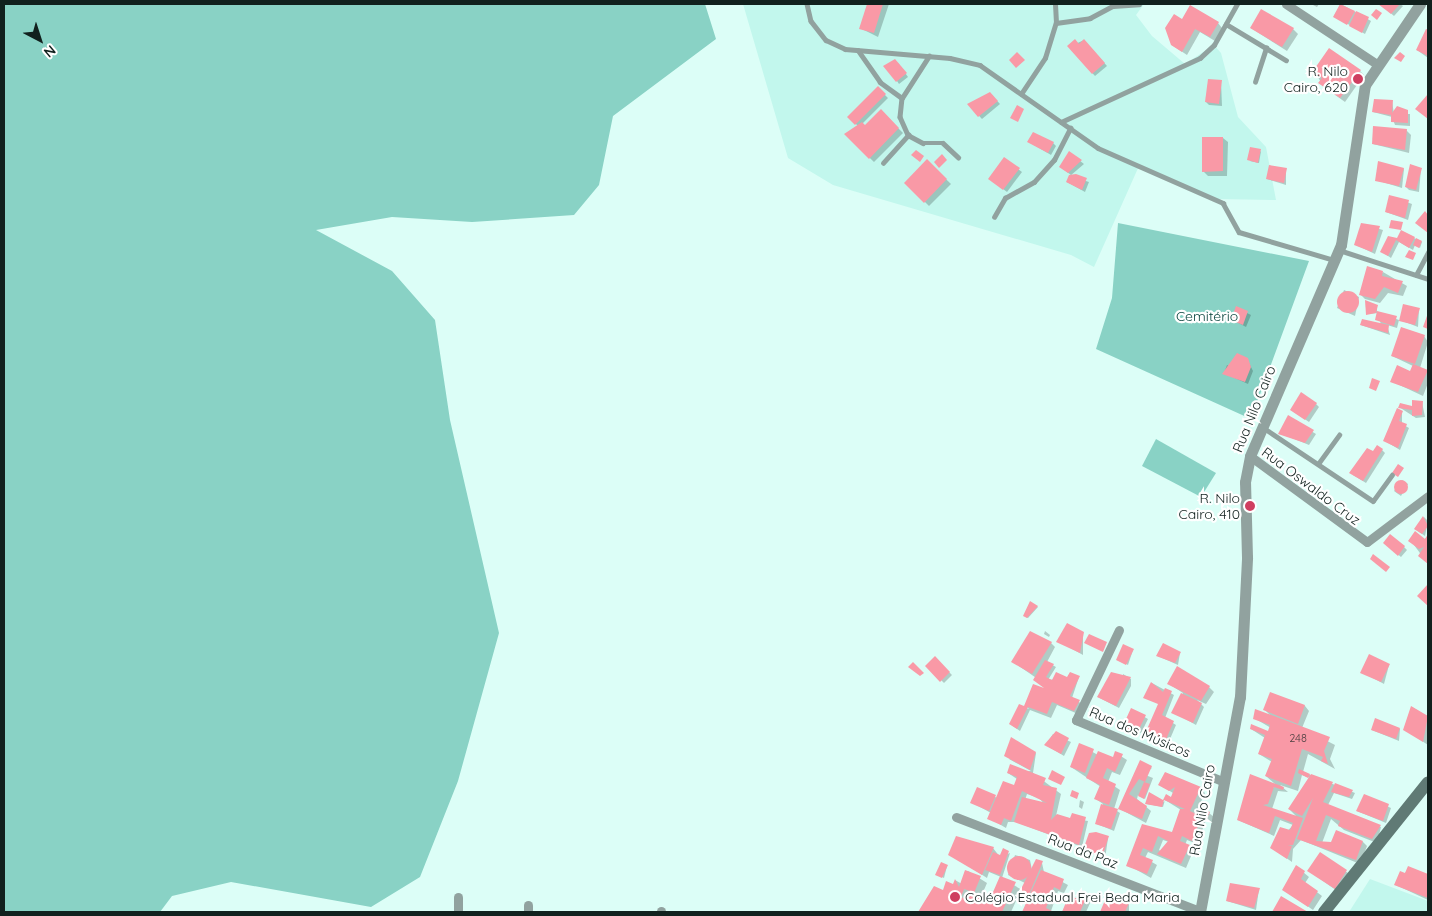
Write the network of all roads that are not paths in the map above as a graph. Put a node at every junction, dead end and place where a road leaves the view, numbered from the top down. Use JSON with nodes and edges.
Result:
{"nodes":[{"id":1,"x":808,"y":4,"type":"edge"},
{"id":2,"x":1055,"y":4,"type":"edge"},
{"id":3,"x":1139,"y":4,"type":"edge"},
{"id":4,"x":1237,"y":4,"type":"edge"},
{"id":5,"x":1286,"y":4,"type":"edge"},
{"id":6,"x":1420,"y":4,"type":"edge"},
{"id":7,"x":1129,"y":5,"type":"edge"},
{"id":8,"x":1056,"y":23,"type":"junction"},
{"id":9,"x":1226,"y":24,"type":"junction"},
{"id":10,"x":1266,"y":48,"type":"junction"},
{"id":11,"x":858,"y":50,"type":"junction"},
{"id":12,"x":930,"y":56,"type":"junction"},
{"id":13,"x":1286,"y":60,"type":"dead end"},
{"id":14,"x":1376,"y":63,"type":"junction"},
{"id":15,"x":1255,"y":82,"type":"dead end"},
{"id":16,"x":1022,"y":94,"type":"junction"},
{"id":17,"x":902,"y":98,"type":"junction"},
{"id":18,"x":1061,"y":122,"type":"junction"},
{"id":19,"x":1070,"y":128,"type":"junction"},
{"id":20,"x":908,"y":135,"type":"junction"},
{"id":21,"x":958,"y":157,"type":"dead end"},
{"id":22,"x":883,"y":163,"type":"dead end"},
{"id":23,"x":994,"y":217,"type":"dead end"},
{"id":24,"x":1428,"y":252,"type":"edge"},
{"id":25,"x":1336,"y":255,"type":"junction"},
{"id":26,"x":1416,"y":275,"type":"junction"},
{"id":27,"x":1428,"y":279,"type":"edge"},
{"id":28,"x":1261,"y":426,"type":"junction"},
{"id":29,"x":1339,"y":435,"type":"dead end"},
{"id":30,"x":1250,"y":456,"type":"junction"},
{"id":31,"x":1318,"y":464,"type":"junction"},
{"id":32,"x":1392,"y":475,"type":"dead end"},
{"id":33,"x":1428,"y":496,"type":"edge"},
{"id":34,"x":1119,"y":630,"type":"dead end"},
{"id":35,"x":1222,"y":781,"type":"junction"},
{"id":36,"x":1428,"y":782,"type":"edge"},
{"id":37,"x":956,"y":817,"type":"dead end"},
{"id":38,"x":458,"y":897,"type":"dead end"},
{"id":39,"x":458,"y":912,"type":"edge"},
{"id":40,"x":1200,"y":912,"type":"edge"},
{"id":41,"x":1324,"y":912,"type":"edge"}],
"edges":[{"from":1,"to":11,"type":"lane"},
{"from":2,"to":8,"type":"lane"},
{"from":3,"to":7,"type":"lane"},
{"from":4,"to":9,"type":"lane"},
{"from":5,"to":14,"type":"street"},
{"from":6,"to":14,"type":"street","name":"Rua Nilo Cairo"},
{"from":7,"to":8,"type":"lane"},
{"from":8,"to":16,"type":"lane"},
{"from":9,"to":10,"type":"lane"},
{"from":9,"to":18,"type":"lane"},
{"from":10,"to":13,"type":"lane"},
{"from":10,"to":15,"type":"lane"},
{"from":11,"to":12,"type":"lane"},
{"from":11,"to":17,"type":"lane"},
{"from":12,"to":16,"type":"lane"},
{"from":12,"to":17,"type":"lane"},
{"from":14,"to":25,"type":"street","name":"Rua Nilo Cairo"},
{"from":16,"to":18,"type":"lane"},
{"from":17,"to":20,"type":"lane"},
{"from":18,"to":19,"type":"lane"},
{"from":19,"to":23,"type":"lane"},
{"from":19,"to":25,"type":"lane"},
{"from":20,"to":21,"type":"lane"},
{"from":20,"to":22,"type":"lane"},
{"from":24,"to":26,"type":"lane"},
{"from":25,"to":26,"type":"lane"},
{"from":25,"to":28,"type":"street","name":"Rua Nilo Cairo"},
{"from":26,"to":27,"type":"lane"},
{"from":28,"to":30,"type":"street","name":"Rua Nilo Cairo"},
{"from":28,"to":31,"type":"lane"},
{"from":29,"to":31,"type":"lane"},
{"from":30,"to":33,"type":"street","name":"Rua Oswaldo Cruz"},
{"from":30,"to":35,"type":"street","name":"Rua Nilo Cairo"},
{"from":31,"to":32,"type":"lane"},
{"from":34,"to":35,"type":"street","name":"Rua dos Músicos"},
{"from":35,"to":40,"type":"street","name":"Rua Nilo Cairo"},
{"from":36,"to":41,"type":"main road"},
{"from":37,"to":40,"type":"street","name":"Rua da Paz"},
{"from":38,"to":39,"type":"street"}]}
